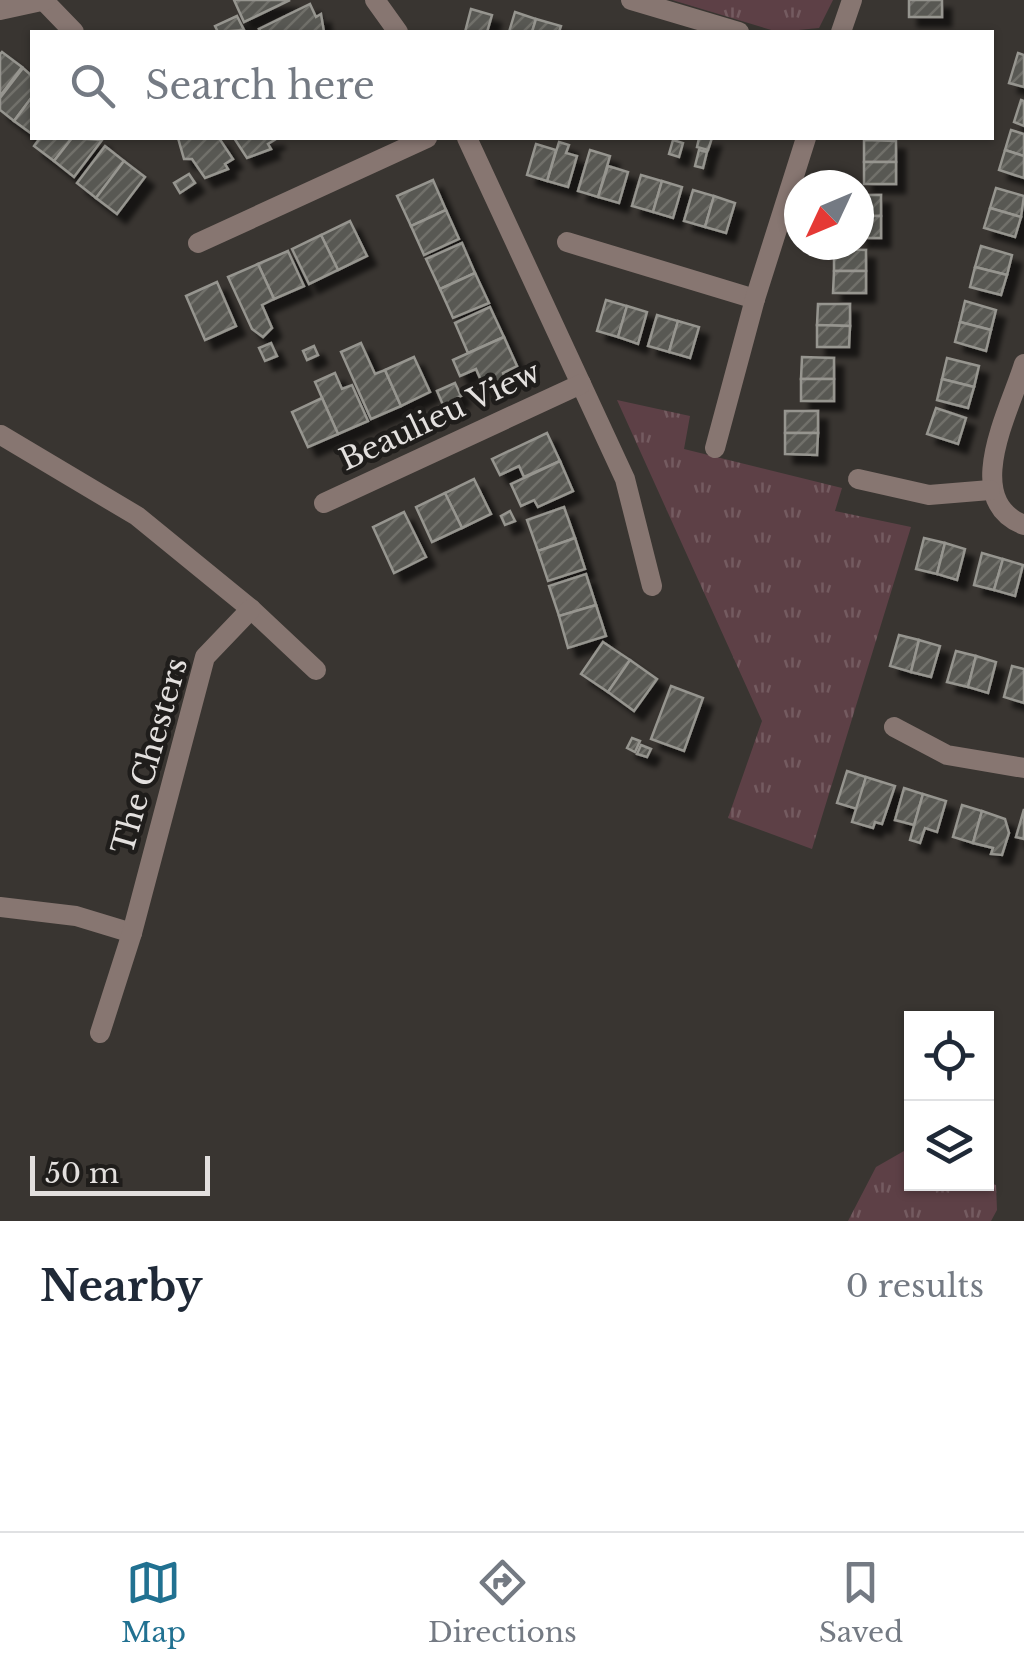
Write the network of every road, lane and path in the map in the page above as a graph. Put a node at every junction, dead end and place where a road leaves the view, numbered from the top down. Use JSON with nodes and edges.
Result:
{"nodes":[{"id":1,"x":375,"y":0,"type":"edge"},
{"id":2,"x":631,"y":0,"type":"edge"},
{"id":3,"x":852,"y":0,"type":"edge"},
{"id":4,"x":46,"y":2,"type":"edge"},
{"id":5,"x":0,"y":10,"type":"edge"},
{"id":6,"x":72,"y":30,"type":"edge"},
{"id":7,"x":397,"y":30,"type":"edge"},
{"id":8,"x":732,"y":30,"type":"edge"},
{"id":9,"x":841,"y":30,"type":"edge"},
{"id":10,"x":423,"y":140,"type":"edge"},
{"id":11,"x":468,"y":140,"type":"edge"},
{"id":12,"x":805,"y":140,"type":"edge"},
{"id":13,"x":567,"y":242,"type":"dead end"},
{"id":14,"x":198,"y":243,"type":"dead end"},
{"id":15,"x":754,"y":299,"type":"junction"},
{"id":16,"x":1024,"y":364,"type":"edge"},
{"id":17,"x":581,"y":384,"type":"junction"},
{"id":18,"x":0,"y":435,"type":"edge"},
{"id":19,"x":716,"y":448,"type":"dead end"},
{"id":20,"x":858,"y":480,"type":"dead end"},
{"id":21,"x":990,"y":490,"type":"junction"},
{"id":22,"x":324,"y":503,"type":"dead end"},
{"id":23,"x":1024,"y":526,"type":"edge"},
{"id":24,"x":652,"y":586,"type":"dead end"},
{"id":25,"x":251,"y":609,"type":"junction"},
{"id":26,"x":316,"y":670,"type":"dead end"},
{"id":27,"x":894,"y":727,"type":"dead end"},
{"id":28,"x":1024,"y":768,"type":"edge"},
{"id":29,"x":0,"y":906,"type":"edge"},
{"id":30,"x":132,"y":933,"type":"junction"},
{"id":31,"x":100,"y":1033,"type":"dead end"}],
"edges":[{"from":1,"to":7,"type":"street"},
{"from":2,"to":8,"type":"street"},
{"from":3,"to":9,"type":"street"},
{"from":4,"to":5,"type":"street"},
{"from":4,"to":6,"type":"street"},
{"from":10,"to":14,"type":"street"},
{"from":11,"to":17,"type":"street","name":"Beaulieu View"},
{"from":12,"to":15,"type":"street"},
{"from":13,"to":15,"type":"street"},
{"from":15,"to":19,"type":"street"},
{"from":16,"to":21,"type":"street"},
{"from":17,"to":22,"type":"street","name":"Beaulieu View"},
{"from":17,"to":24,"type":"street","name":"Beaulieu View"},
{"from":18,"to":25,"type":"street"},
{"from":20,"to":21,"type":"street"},
{"from":21,"to":23,"type":"street"},
{"from":25,"to":26,"type":"street"},
{"from":25,"to":30,"type":"street","name":"The Chesters"},
{"from":27,"to":28,"type":"street"},
{"from":29,"to":30,"type":"street"},
{"from":30,"to":31,"type":"street","name":"The Chesters"}]}
